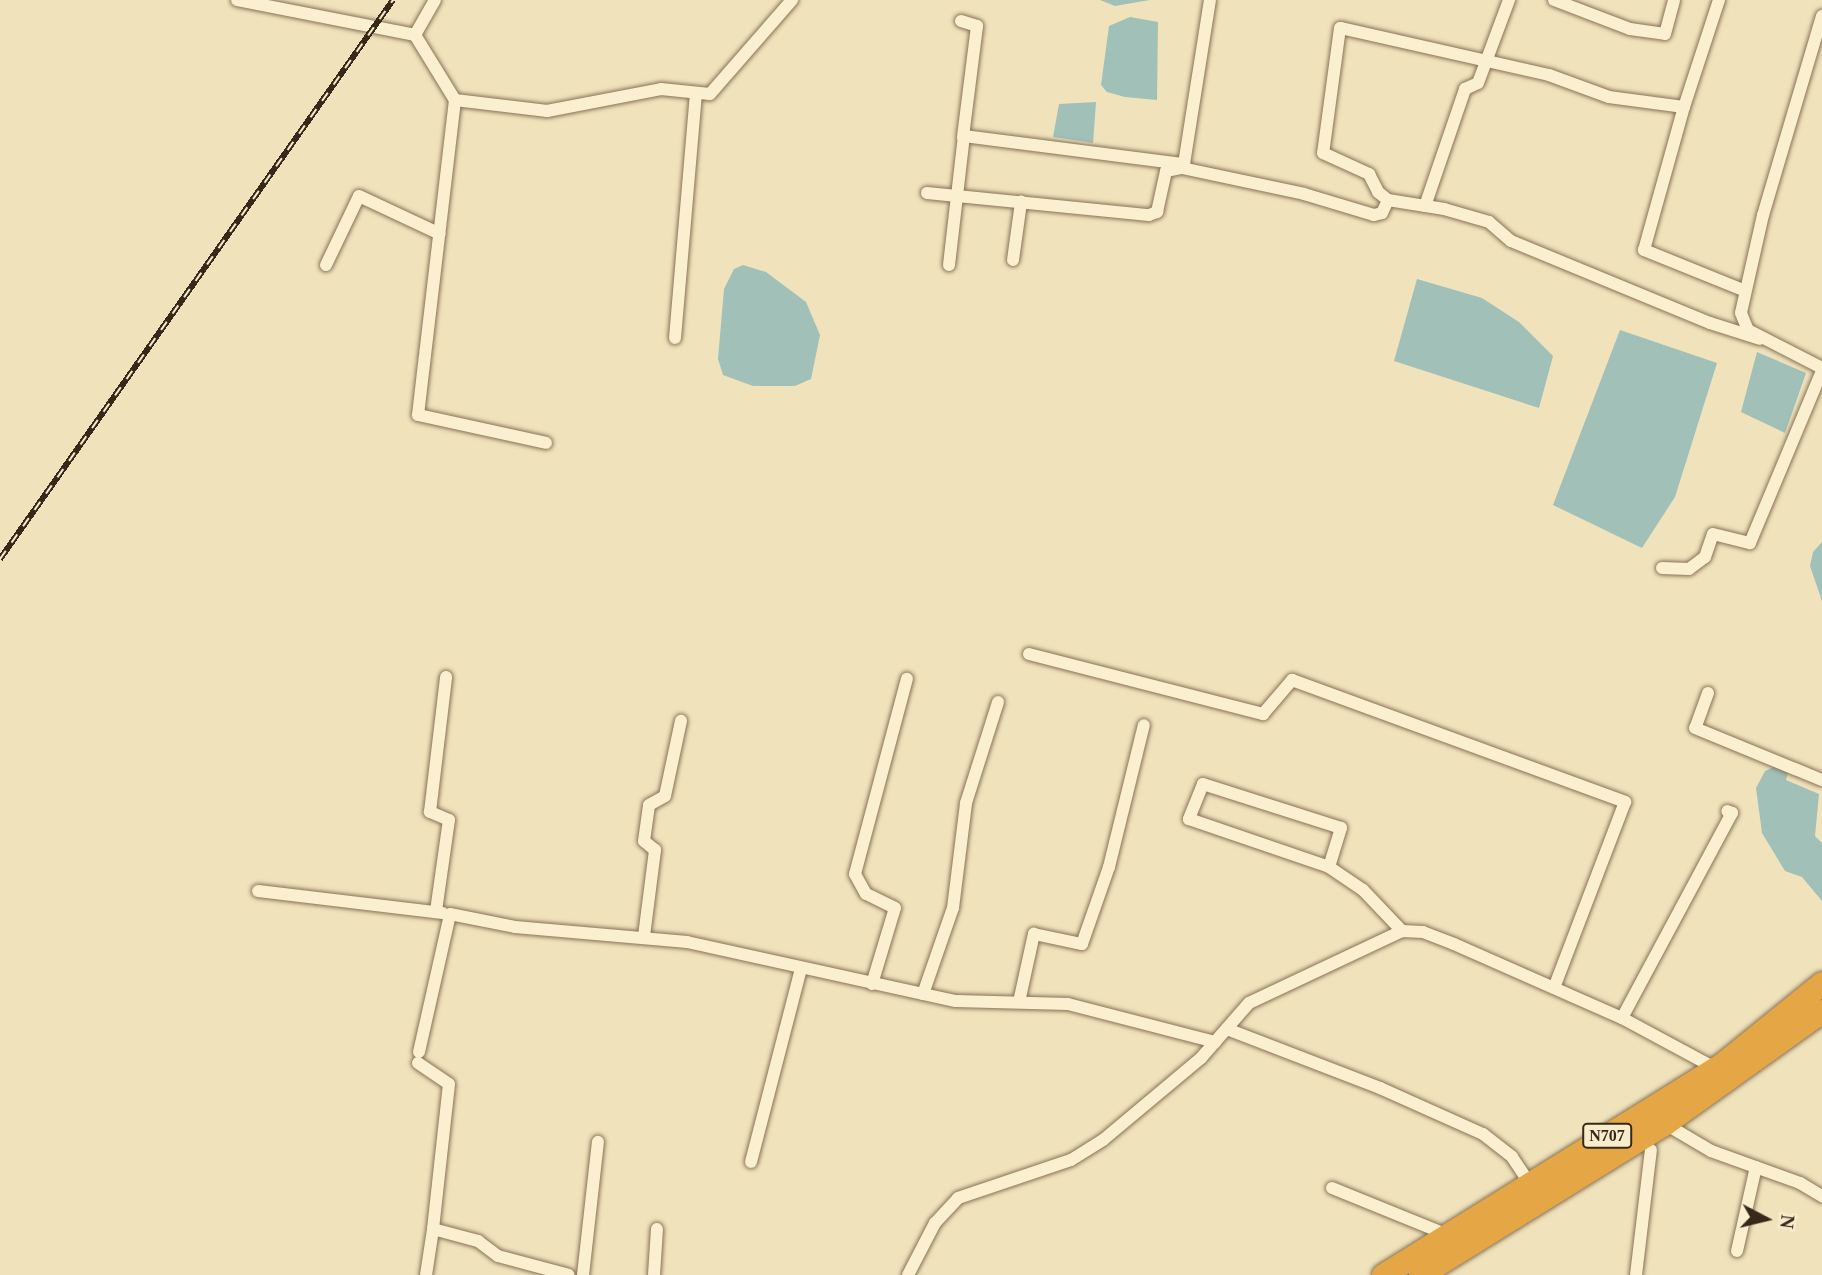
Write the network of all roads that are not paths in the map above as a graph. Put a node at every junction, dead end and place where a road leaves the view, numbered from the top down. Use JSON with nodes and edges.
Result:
{"nodes":[{"id":1,"x":237,"y":0,"type":"edge"},
{"id":2,"x":435,"y":0,"type":"edge"},
{"id":3,"x":792,"y":0,"type":"edge"},
{"id":4,"x":1210,"y":0,"type":"edge"},
{"id":5,"x":1509,"y":0,"type":"edge"},
{"id":6,"x":1554,"y":0,"type":"edge"},
{"id":7,"x":1674,"y":0,"type":"edge"},
{"id":8,"x":1719,"y":0,"type":"edge"},
{"id":9,"x":1822,"y":16,"type":"edge"},
{"id":10,"x":961,"y":21,"type":"dead end"},
{"id":11,"x":415,"y":35,"type":"junction"},
{"id":12,"x":1487,"y":62,"type":"junction"},
{"id":13,"x":696,"y":93,"type":"junction"},
{"id":14,"x":455,"y":100,"type":"junction"},
{"id":15,"x":1684,"y":107,"type":"junction"},
{"id":16,"x":963,"y":137,"type":"junction"},
{"id":17,"x":927,"y":193,"type":"dead end"},
{"id":18,"x":957,"y":196,"type":"junction"},
{"id":19,"x":1388,"y":200,"type":"junction"},
{"id":20,"x":1021,"y":202,"type":"junction"},
{"id":21,"x":1425,"y":206,"type":"junction"},
{"id":22,"x":440,"y":234,"type":"junction"},
{"id":23,"x":1013,"y":260,"type":"dead end"},
{"id":24,"x":326,"y":265,"type":"dead end"},
{"id":25,"x":949,"y":265,"type":"dead end"},
{"id":26,"x":1743,"y":290,"type":"junction"},
{"id":27,"x":675,"y":338,"type":"dead end"},
{"id":28,"x":1760,"y":338,"type":"junction"},
{"id":29,"x":1822,"y":369,"type":"edge"},
{"id":30,"x":546,"y":443,"type":"dead end"},
{"id":31,"x":1662,"y":568,"type":"dead end"},
{"id":32,"x":1029,"y":654,"type":"dead end"},
{"id":33,"x":446,"y":677,"type":"dead end"},
{"id":34,"x":907,"y":679,"type":"dead end"},
{"id":35,"x":1708,"y":693,"type":"dead end"},
{"id":36,"x":998,"y":702,"type":"dead end"},
{"id":37,"x":681,"y":721,"type":"dead end"},
{"id":38,"x":1144,"y":725,"type":"dead end"},
{"id":39,"x":1822,"y":780,"type":"edge"},
{"id":40,"x":1727,"y":811,"type":"dead end"},
{"id":41,"x":1329,"y":867,"type":"junction"},
{"id":42,"x":258,"y":891,"type":"dead end"},
{"id":43,"x":436,"y":911,"type":"junction"},
{"id":44,"x":450,"y":914,"type":"junction"},
{"id":45,"x":1402,"y":931,"type":"junction"},
{"id":46,"x":644,"y":936,"type":"junction"},
{"id":47,"x":801,"y":969,"type":"junction"},
{"id":48,"x":1822,"y":983,"type":"edge"},
{"id":49,"x":872,"y":984,"type":"junction"},
{"id":50,"x":1554,"y":988,"type":"junction"},
{"id":51,"x":923,"y":994,"type":"junction"},
{"id":52,"x":1019,"y":1002,"type":"junction"},
{"id":53,"x":1822,"y":1011,"type":"edge"},
{"id":54,"x":1622,"y":1018,"type":"junction"},
{"id":55,"x":1227,"y":1029,"type":"junction"},
{"id":56,"x":1215,"y":1042,"type":"junction"},
{"id":57,"x":1715,"y":1069,"type":"junction"},
{"id":58,"x":1656,"y":1117,"type":"junction"},
{"id":59,"x":598,"y":1142,"type":"dead end"},
{"id":60,"x":1651,"y":1150,"type":"dead end"},
{"id":61,"x":751,"y":1162,"type":"dead end"},
{"id":62,"x":1756,"y":1167,"type":"junction"},
{"id":63,"x":1530,"y":1184,"type":"junction"},
{"id":64,"x":1332,"y":1188,"type":"dead end"},
{"id":65,"x":1822,"y":1196,"type":"edge"},
{"id":66,"x":433,"y":1229,"type":"junction"},
{"id":67,"x":657,"y":1229,"type":"dead end"},
{"id":68,"x":1448,"y":1235,"type":"junction"},
{"id":69,"x":1737,"y":1251,"type":"dead end"},
{"id":70,"x":426,"y":1275,"type":"edge"},
{"id":71,"x":569,"y":1275,"type":"edge"},
{"id":72,"x":583,"y":1275,"type":"edge"},
{"id":73,"x":654,"y":1275,"type":"edge"},
{"id":74,"x":908,"y":1275,"type":"edge"},
{"id":75,"x":1382,"y":1275,"type":"edge"},
{"id":76,"x":1420,"y":1275,"type":"edge"},
{"id":77,"x":1636,"y":1275,"type":"edge"}],
"edges":[{"from":1,"to":11,"type":"street"},
{"from":2,"to":11,"type":"street"},
{"from":3,"to":13,"type":"street"},
{"from":4,"to":16,"type":"street"},
{"from":5,"to":12,"type":"street"},
{"from":6,"to":7,"type":"street"},
{"from":8,"to":15,"type":"street"},
{"from":9,"to":26,"type":"street"},
{"from":10,"to":16,"type":"street"},
{"from":11,"to":14,"type":"street"},
{"from":12,"to":15,"type":"street"},
{"from":12,"to":19,"type":"street"},
{"from":12,"to":21,"type":"street"},
{"from":13,"to":14,"type":"street"},
{"from":13,"to":27,"type":"street"},
{"from":14,"to":22,"type":"street"},
{"from":15,"to":26,"type":"street"},
{"from":16,"to":18,"type":"street"},
{"from":17,"to":18,"type":"street"},
{"from":18,"to":20,"type":"street"},
{"from":18,"to":25,"type":"street"},
{"from":19,"to":20,"type":"street"},
{"from":19,"to":21,"type":"street"},
{"from":20,"to":23,"type":"street"},
{"from":21,"to":28,"type":"street"},
{"from":22,"to":24,"type":"street"},
{"from":22,"to":30,"type":"street"},
{"from":26,"to":28,"type":"street"},
{"from":28,"to":29,"type":"street"},
{"from":29,"to":31,"type":"street"},
{"from":32,"to":50,"type":"street"},
{"from":33,"to":43,"type":"street"},
{"from":34,"to":49,"type":"street"},
{"from":35,"to":39,"type":"street"},
{"from":36,"to":51,"type":"street"},
{"from":37,"to":46,"type":"street"},
{"from":38,"to":52,"type":"street"},
{"from":40,"to":54,"type":"street"},
{"from":41,"to":41,"type":"street"},
{"from":41,"to":45,"type":"street"},
{"from":42,"to":43,"type":"street"},
{"from":43,"to":44,"type":"street"},
{"from":44,"to":46,"type":"street"},
{"from":44,"to":66,"type":"street"},
{"from":45,"to":50,"type":"street"},
{"from":45,"to":55,"type":"street"},
{"from":46,"to":47,"type":"street"},
{"from":47,"to":49,"type":"street"},
{"from":47,"to":61,"type":"street"},
{"from":48,"to":57,"type":"highway","number":"N707"},
{"from":49,"to":51,"type":"street"},
{"from":50,"to":54,"type":"street"},
{"from":51,"to":52,"type":"street"},
{"from":52,"to":56,"type":"street"},
{"from":53,"to":58,"type":"highway","number":"N707"},
{"from":54,"to":57,"type":"street"},
{"from":55,"to":56,"type":"street"},
{"from":55,"to":63,"type":"street"},
{"from":56,"to":74,"type":"street"},
{"from":57,"to":58,"type":"highway","number":"N707"},
{"from":58,"to":62,"type":"street"},
{"from":58,"to":63,"type":"highway","number":"N707"},
{"from":58,"to":76,"type":"highway","number":"N707"},
{"from":59,"to":72,"type":"street"},
{"from":60,"to":77,"type":"street"},
{"from":62,"to":65,"type":"street"},
{"from":62,"to":69,"type":"street"},
{"from":63,"to":68,"type":"highway","number":"N707"},
{"from":64,"to":68,"type":"street"},
{"from":66,"to":70,"type":"street"},
{"from":66,"to":71,"type":"street"},
{"from":67,"to":73,"type":"street"},
{"from":68,"to":75,"type":"highway","number":"N707"}]}
